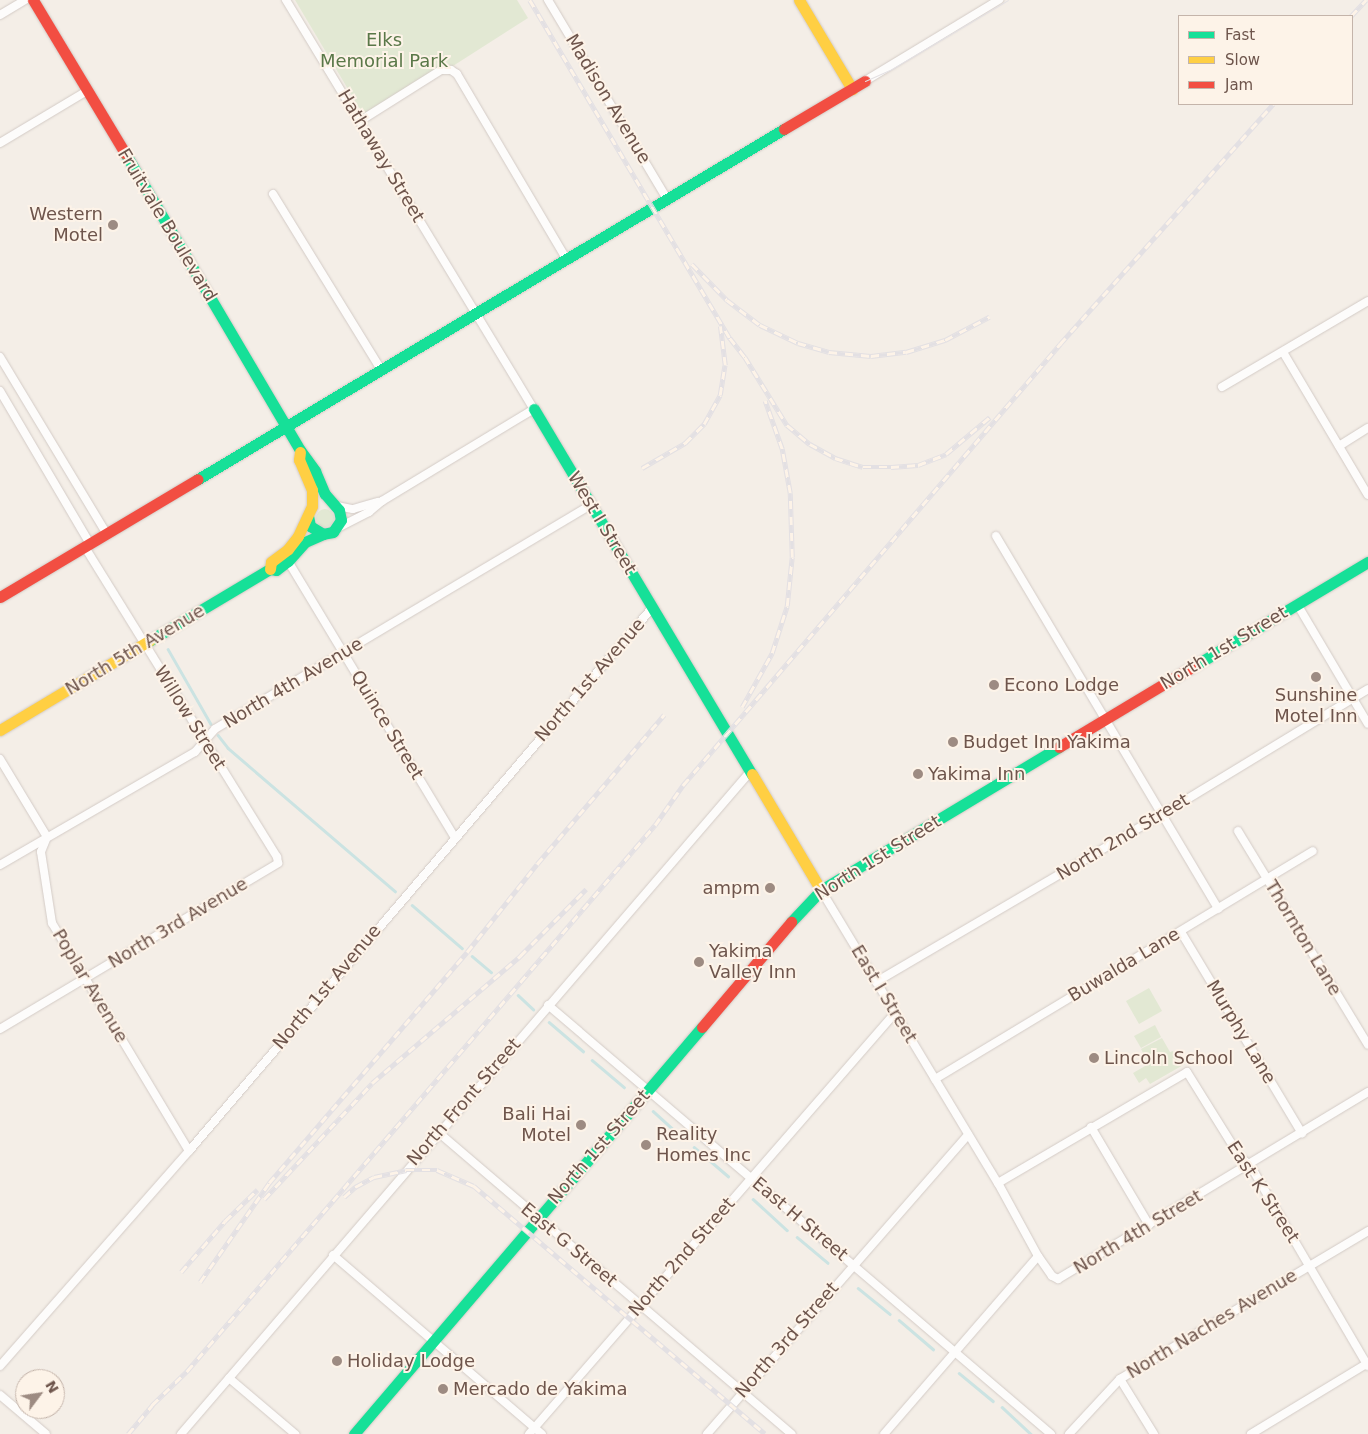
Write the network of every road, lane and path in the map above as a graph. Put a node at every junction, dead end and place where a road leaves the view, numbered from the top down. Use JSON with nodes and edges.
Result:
{"nodes":[{"id":1,"x":25,"y":0,"type":"edge"},
{"id":2,"x":33,"y":0,"type":"edge"},
{"id":3,"x":286,"y":0,"type":"edge"},
{"id":4,"x":548,"y":0,"type":"edge"},
{"id":5,"x":799,"y":0,"type":"edge"},
{"id":6,"x":999,"y":0,"type":"edge"},
{"id":7,"x":0,"y":15,"type":"edge"},
{"id":8,"x":865,"y":81,"type":"joint"},
{"id":9,"x":852,"y":89,"type":"junction"},
{"id":10,"x":87,"y":91,"type":"junction"},
{"id":11,"x":360,"y":120,"type":"junction"},
{"id":12,"x":0,"y":143,"type":"edge"},
{"id":13,"x":274,"y":194,"type":"dead end"},
{"id":14,"x":667,"y":199,"type":"junction"},
{"id":15,"x":567,"y":260,"type":"junction"},
{"id":16,"x":1368,"y":302,"type":"edge"},
{"id":17,"x":476,"y":313,"type":"junction"},
{"id":18,"x":1282,"y":352,"type":"junction"},
{"id":19,"x":0,"y":357,"type":"edge"},
{"id":20,"x":382,"y":371,"type":"junction"},
{"id":21,"x":1222,"y":387,"type":"dead end"},
{"id":22,"x":0,"y":392,"type":"edge"},
{"id":23,"x":534,"y":409,"type":"junction"},
{"id":24,"x":287,"y":428,"type":"junction"},
{"id":25,"x":1368,"y":428,"type":"edge"},
{"id":26,"x":1339,"y":446,"type":"junction"},
{"id":27,"x":300,"y":450,"type":"junction"},
{"id":28,"x":1368,"y":494,"type":"edge"},
{"id":29,"x":382,"y":501,"type":"junction"},
{"id":30,"x":333,"y":504,"type":"junction"},
{"id":31,"x":591,"y":505,"type":"junction"},
{"id":32,"x":310,"y":511,"type":"junction"},
{"id":33,"x":337,"y":528,"type":"junction"},
{"id":34,"x":106,"y":533,"type":"junction"},
{"id":35,"x":323,"y":534,"type":"junction"},
{"id":36,"x":996,"y":536,"type":"dead end"},
{"id":37,"x":88,"y":545,"type":"junction"},
{"id":38,"x":288,"y":561,"type":"junction"},
{"id":39,"x":1368,"y":562,"type":"edge"},
{"id":40,"x":270,"y":569,"type":"junction"},
{"id":41,"x":0,"y":598,"type":"edge"},
{"id":42,"x":1297,"y":604,"type":"junction"},
{"id":43,"x":652,"y":608,"type":"junction"},
{"id":44,"x":144,"y":645,"type":"junction"},
{"id":45,"x":343,"y":653,"type":"junction"},
{"id":46,"x":1368,"y":689,"type":"edge"},
{"id":47,"x":1353,"y":698,"type":"junction"},
{"id":48,"x":1104,"y":721,"type":"junction"},
{"id":49,"x":1368,"y":724,"type":"edge"},
{"id":50,"x":0,"y":730,"type":"edge"},
{"id":51,"x":727,"y":734,"type":"joint"},
{"id":52,"x":204,"y":741,"type":"junction"},
{"id":53,"x":0,"y":759,"type":"edge"},
{"id":54,"x":750,"y":772,"type":"junction"},
{"id":55,"x":1162,"y":815,"type":"junction"},
{"id":56,"x":1238,"y":831,"type":"dead end"},
{"id":57,"x":47,"y":837,"type":"junction"},
{"id":58,"x":455,"y":838,"type":"junction"},
{"id":59,"x":1313,"y":851,"type":"dead end"},
{"id":60,"x":278,"y":863,"type":"joint"},
{"id":61,"x":0,"y":865,"type":"edge"},
{"id":62,"x":1267,"y":879,"type":"junction"},
{"id":63,"x":821,"y":890,"type":"junction"},
{"id":64,"x":1218,"y":909,"type":"junction"},
{"id":65,"x":1181,"y":932,"type":"junction"},
{"id":66,"x":86,"y":978,"type":"junction"},
{"id":67,"x":876,"y":982,"type":"junction"},
{"id":68,"x":548,"y":1005,"type":"junction"},
{"id":69,"x":895,"y":1013,"type":"junction"},
{"id":70,"x":0,"y":1029,"type":"edge"},
{"id":71,"x":1368,"y":1045,"type":"edge"},
{"id":72,"x":935,"y":1079,"type":"junction"},
{"id":73,"x":648,"y":1090,"type":"junction"},
{"id":74,"x":1368,"y":1092,"type":"edge"},
{"id":75,"x":1091,"y":1128,"type":"junction"},
{"id":76,"x":438,"y":1132,"type":"junction"},
{"id":77,"x":1302,"y":1133,"type":"junction"},
{"id":78,"x":968,"y":1135,"type":"junction"},
{"id":79,"x":188,"y":1151,"type":"junction"},
{"id":80,"x":1250,"y":1165,"type":"junction"},
{"id":81,"x":751,"y":1177,"type":"junction"},
{"id":82,"x":998,"y":1183,"type":"junction"},
{"id":83,"x":537,"y":1219,"type":"junction"},
{"id":84,"x":1149,"y":1225,"type":"junction"},
{"id":85,"x":1368,"y":1231,"type":"edge"},
{"id":86,"x":334,"y":1256,"type":"junction"},
{"id":87,"x":1038,"y":1256,"type":"junction"},
{"id":88,"x":853,"y":1264,"type":"junction"},
{"id":89,"x":1309,"y":1265,"type":"junction"},
{"id":90,"x":639,"y":1305,"type":"junction"},
{"id":91,"x":434,"y":1341,"type":"junction"},
{"id":92,"x":955,"y":1351,"type":"junction"},
{"id":93,"x":1368,"y":1364,"type":"edge"},
{"id":94,"x":0,"y":1366,"type":"edge"},
{"id":95,"x":229,"y":1378,"type":"junction"},
{"id":96,"x":1120,"y":1380,"type":"junction"},
{"id":97,"x":742,"y":1392,"type":"junction"},
{"id":98,"x":0,"y":1395,"type":"edge"},
{"id":99,"x":532,"y":1431,"type":"edge"},
{"id":100,"x":46,"y":1434,"type":"edge"},
{"id":101,"x":181,"y":1434,"type":"edge"},
{"id":102,"x":295,"y":1434,"type":"edge"},
{"id":103,"x":354,"y":1434,"type":"edge"},
{"id":104,"x":542,"y":1434,"type":"edge"},
{"id":105,"x":706,"y":1434,"type":"edge"},
{"id":106,"x":792,"y":1434,"type":"edge"},
{"id":107,"x":884,"y":1434,"type":"edge"},
{"id":108,"x":1051,"y":1434,"type":"edge"},
{"id":109,"x":1069,"y":1434,"type":"edge"},
{"id":110,"x":1154,"y":1434,"type":"edge"},
{"id":111,"x":1251,"y":1434,"type":"edge"}],
"edges":[{"from":1,"to":7,"type":"street"},
{"from":2,"to":10,"type":"main road","name":"Fruitvale Boulevard"},
{"from":3,"to":11,"type":"street","name":"Hathaway Street"},
{"from":4,"to":14,"type":"street","name":"Madison Avenue"},
{"from":5,"to":9,"type":"main road"},
{"from":6,"to":8,"type":"street"},
{"from":8,"to":9,"type":"main road"},
{"from":9,"to":14,"type":"main road"},
{"from":10,"to":12,"type":"street"},
{"from":10,"to":24,"type":"main road","name":"Fruitvale Boulevard"},
{"from":11,"to":15,"type":"street"},
{"from":11,"to":17,"type":"street","name":"Hathaway Street"},
{"from":13,"to":20,"type":"street"},
{"from":14,"to":15,"type":"main road"},
{"from":15,"to":17,"type":"main road"},
{"from":16,"to":18,"type":"street"},
{"from":17,"to":20,"type":"main road"},
{"from":17,"to":23,"type":"street","name":"West I Street"},
{"from":18,"to":21,"type":"street"},
{"from":18,"to":26,"type":"street"},
{"from":19,"to":34,"type":"street"},
{"from":20,"to":24,"type":"main road"},
{"from":22,"to":37,"type":"street","name":"Willow Street"},
{"from":23,"to":29,"type":"street"},
{"from":23,"to":31,"type":"main road","name":"West I Street"},
{"from":24,"to":27,"type":"main road","name":"Fruitvale Boulevard"},
{"from":24,"to":34,"type":"main road"},
{"from":25,"to":26,"type":"street"},
{"from":26,"to":28,"type":"street"},
{"from":27,"to":30,"type":"main road","name":"Fruitvale Boulevard"},
{"from":27,"to":32,"type":"main road","name":"Fruitvale Boulevard"},
{"from":29,"to":30,"type":"street"},
{"from":29,"to":33,"type":"street"},
{"from":30,"to":32,"type":"main road"},
{"from":30,"to":33,"type":"main road","name":"Fruitvale Boulevard"},
{"from":31,"to":43,"type":"main road","name":"West I Street"},
{"from":31,"to":45,"type":"street","name":"North 4th Avenue"},
{"from":32,"to":35,"type":"main road"},
{"from":32,"to":40,"type":"main road","name":"North 5th Avenue"},
{"from":33,"to":35,"type":"main road"},
{"from":34,"to":37,"type":"main road"},
{"from":35,"to":38,"type":"main road","name":"North 5th Avenue"},
{"from":36,"to":48,"type":"street"},
{"from":37,"to":41,"type":"main road"},
{"from":37,"to":44,"type":"street","name":"Willow Street"},
{"from":38,"to":40,"type":"main road","name":"North 5th Avenue"},
{"from":38,"to":45,"type":"street","name":"Quince Street"},
{"from":39,"to":42,"type":"main road","name":"North 1st Street"},
{"from":40,"to":44,"type":"main road","name":"North 5th Avenue"},
{"from":42,"to":47,"type":"street"},
{"from":42,"to":48,"type":"main road","name":"North 1st Street"},
{"from":43,"to":51,"type":"main road","name":"West I Street"},
{"from":43,"to":58,"type":"street","name":"North 1st Avenue"},
{"from":44,"to":50,"type":"main road","name":"North 5th Avenue"},
{"from":44,"to":52,"type":"street","name":"Willow Street"},
{"from":45,"to":52,"type":"street","name":"North 4th Avenue"},
{"from":45,"to":58,"type":"street","name":"Quince Street"},
{"from":46,"to":47,"type":"street","name":"North 2nd Street"},
{"from":47,"to":49,"type":"street"},
{"from":47,"to":55,"type":"street","name":"North 2nd Street"},
{"from":48,"to":55,"type":"street"},
{"from":48,"to":63,"type":"main road","name":"North 1st Street"},
{"from":51,"to":54,"type":"main road","name":"East I Street"},
{"from":52,"to":57,"type":"street","name":"North 4th Avenue"},
{"from":52,"to":60,"type":"street","name":"Willow Street"},
{"from":53,"to":57,"type":"street"},
{"from":54,"to":63,"type":"main road","name":"East I Street"},
{"from":54,"to":68,"type":"street","name":"North Front Street"},
{"from":55,"to":64,"type":"street"},
{"from":55,"to":67,"type":"street","name":"North 2nd Street"},
{"from":56,"to":62,"type":"street","name":"Thornton Lane"},
{"from":57,"to":61,"type":"street","name":"North 4th Avenue"},
{"from":57,"to":66,"type":"street","name":"Poplar Avenue"},
{"from":58,"to":79,"type":"street","name":"North 1st Avenue"},
{"from":59,"to":62,"type":"street","name":"Buwalda Lane"},
{"from":60,"to":66,"type":"street","name":"North 3rd Avenue"},
{"from":62,"to":64,"type":"street","name":"Buwalda Lane"},
{"from":62,"to":71,"type":"street","name":"Thornton Lane"},
{"from":63,"to":67,"type":"street","name":"East I Street"},
{"from":63,"to":73,"type":"main road","name":"North 1st Street"},
{"from":64,"to":65,"type":"street","name":"Buwalda Lane"},
{"from":65,"to":72,"type":"street","name":"Buwalda Lane"},
{"from":65,"to":77,"type":"street","name":"Murphy Lane"},
{"from":66,"to":70,"type":"street","name":"North 3rd Avenue"},
{"from":66,"to":79,"type":"street","name":"Poplar Avenue"},
{"from":67,"to":69,"type":"street","name":"East I Street"},
{"from":68,"to":73,"type":"street","name":"East H Street"},
{"from":68,"to":76,"type":"street","name":"North Front Street"},
{"from":69,"to":72,"type":"street","name":"East I Street"},
{"from":69,"to":81,"type":"street","name":"North 2nd Street"},
{"from":72,"to":78,"type":"street","name":"East I Street"},
{"from":73,"to":81,"type":"street","name":"East H Street"},
{"from":73,"to":83,"type":"main road","name":"North 1st Street"},
{"from":74,"to":77,"type":"street","name":"North 4th Street"},
{"from":75,"to":80,"type":"street","name":"East K Street"},
{"from":75,"to":82,"type":"street"},
{"from":75,"to":84,"type":"street"},
{"from":76,"to":83,"type":"street","name":"East G Street"},
{"from":76,"to":86,"type":"street","name":"North Front Street"},
{"from":77,"to":80,"type":"street","name":"North 4th Street"},
{"from":78,"to":82,"type":"street","name":"East I Street"},
{"from":78,"to":88,"type":"street","name":"North 3rd Street"},
{"from":79,"to":94,"type":"street","name":"North 1st Avenue"},
{"from":80,"to":84,"type":"street","name":"North 4th Street"},
{"from":80,"to":89,"type":"street","name":"East K Street"},
{"from":81,"to":88,"type":"street","name":"East H Street"},
{"from":81,"to":90,"type":"street","name":"North 2nd Street"},
{"from":82,"to":87,"type":"street","name":"East I Street"},
{"from":83,"to":90,"type":"street","name":"East G Street"},
{"from":83,"to":91,"type":"main road","name":"North 1st Street"},
{"from":84,"to":87,"type":"street","name":"North 4th Street"},
{"from":85,"to":89,"type":"street","name":"North Naches Avenue"},
{"from":86,"to":91,"type":"street"},
{"from":86,"to":95,"type":"street","name":"North Front Street"},
{"from":87,"to":92,"type":"street"},
{"from":88,"to":92,"type":"street","name":"East H Street"},
{"from":88,"to":97,"type":"street","name":"North 3rd Street"},
{"from":89,"to":93,"type":"street","name":"East K Street"},
{"from":89,"to":96,"type":"street","name":"North Naches Avenue"},
{"from":90,"to":97,"type":"street","name":"East G Street"},
{"from":90,"to":99,"type":"street","name":"North 2nd Street"},
{"from":91,"to":99,"type":"street"},
{"from":91,"to":103,"type":"main road","name":"North 1st Street"},
{"from":92,"to":107,"type":"street"},
{"from":92,"to":108,"type":"street","name":"East H Street"},
{"from":93,"to":111,"type":"street"},
{"from":95,"to":101,"type":"street","name":"North Front Street"},
{"from":95,"to":102,"type":"street"},
{"from":96,"to":109,"type":"street","name":"North Naches Avenue"},
{"from":96,"to":110,"type":"street"},
{"from":97,"to":105,"type":"street","name":"North 3rd Street"},
{"from":97,"to":106,"type":"street","name":"East G Street"},
{"from":98,"to":100,"type":"street"},
{"from":99,"to":104,"type":"street"}]}
